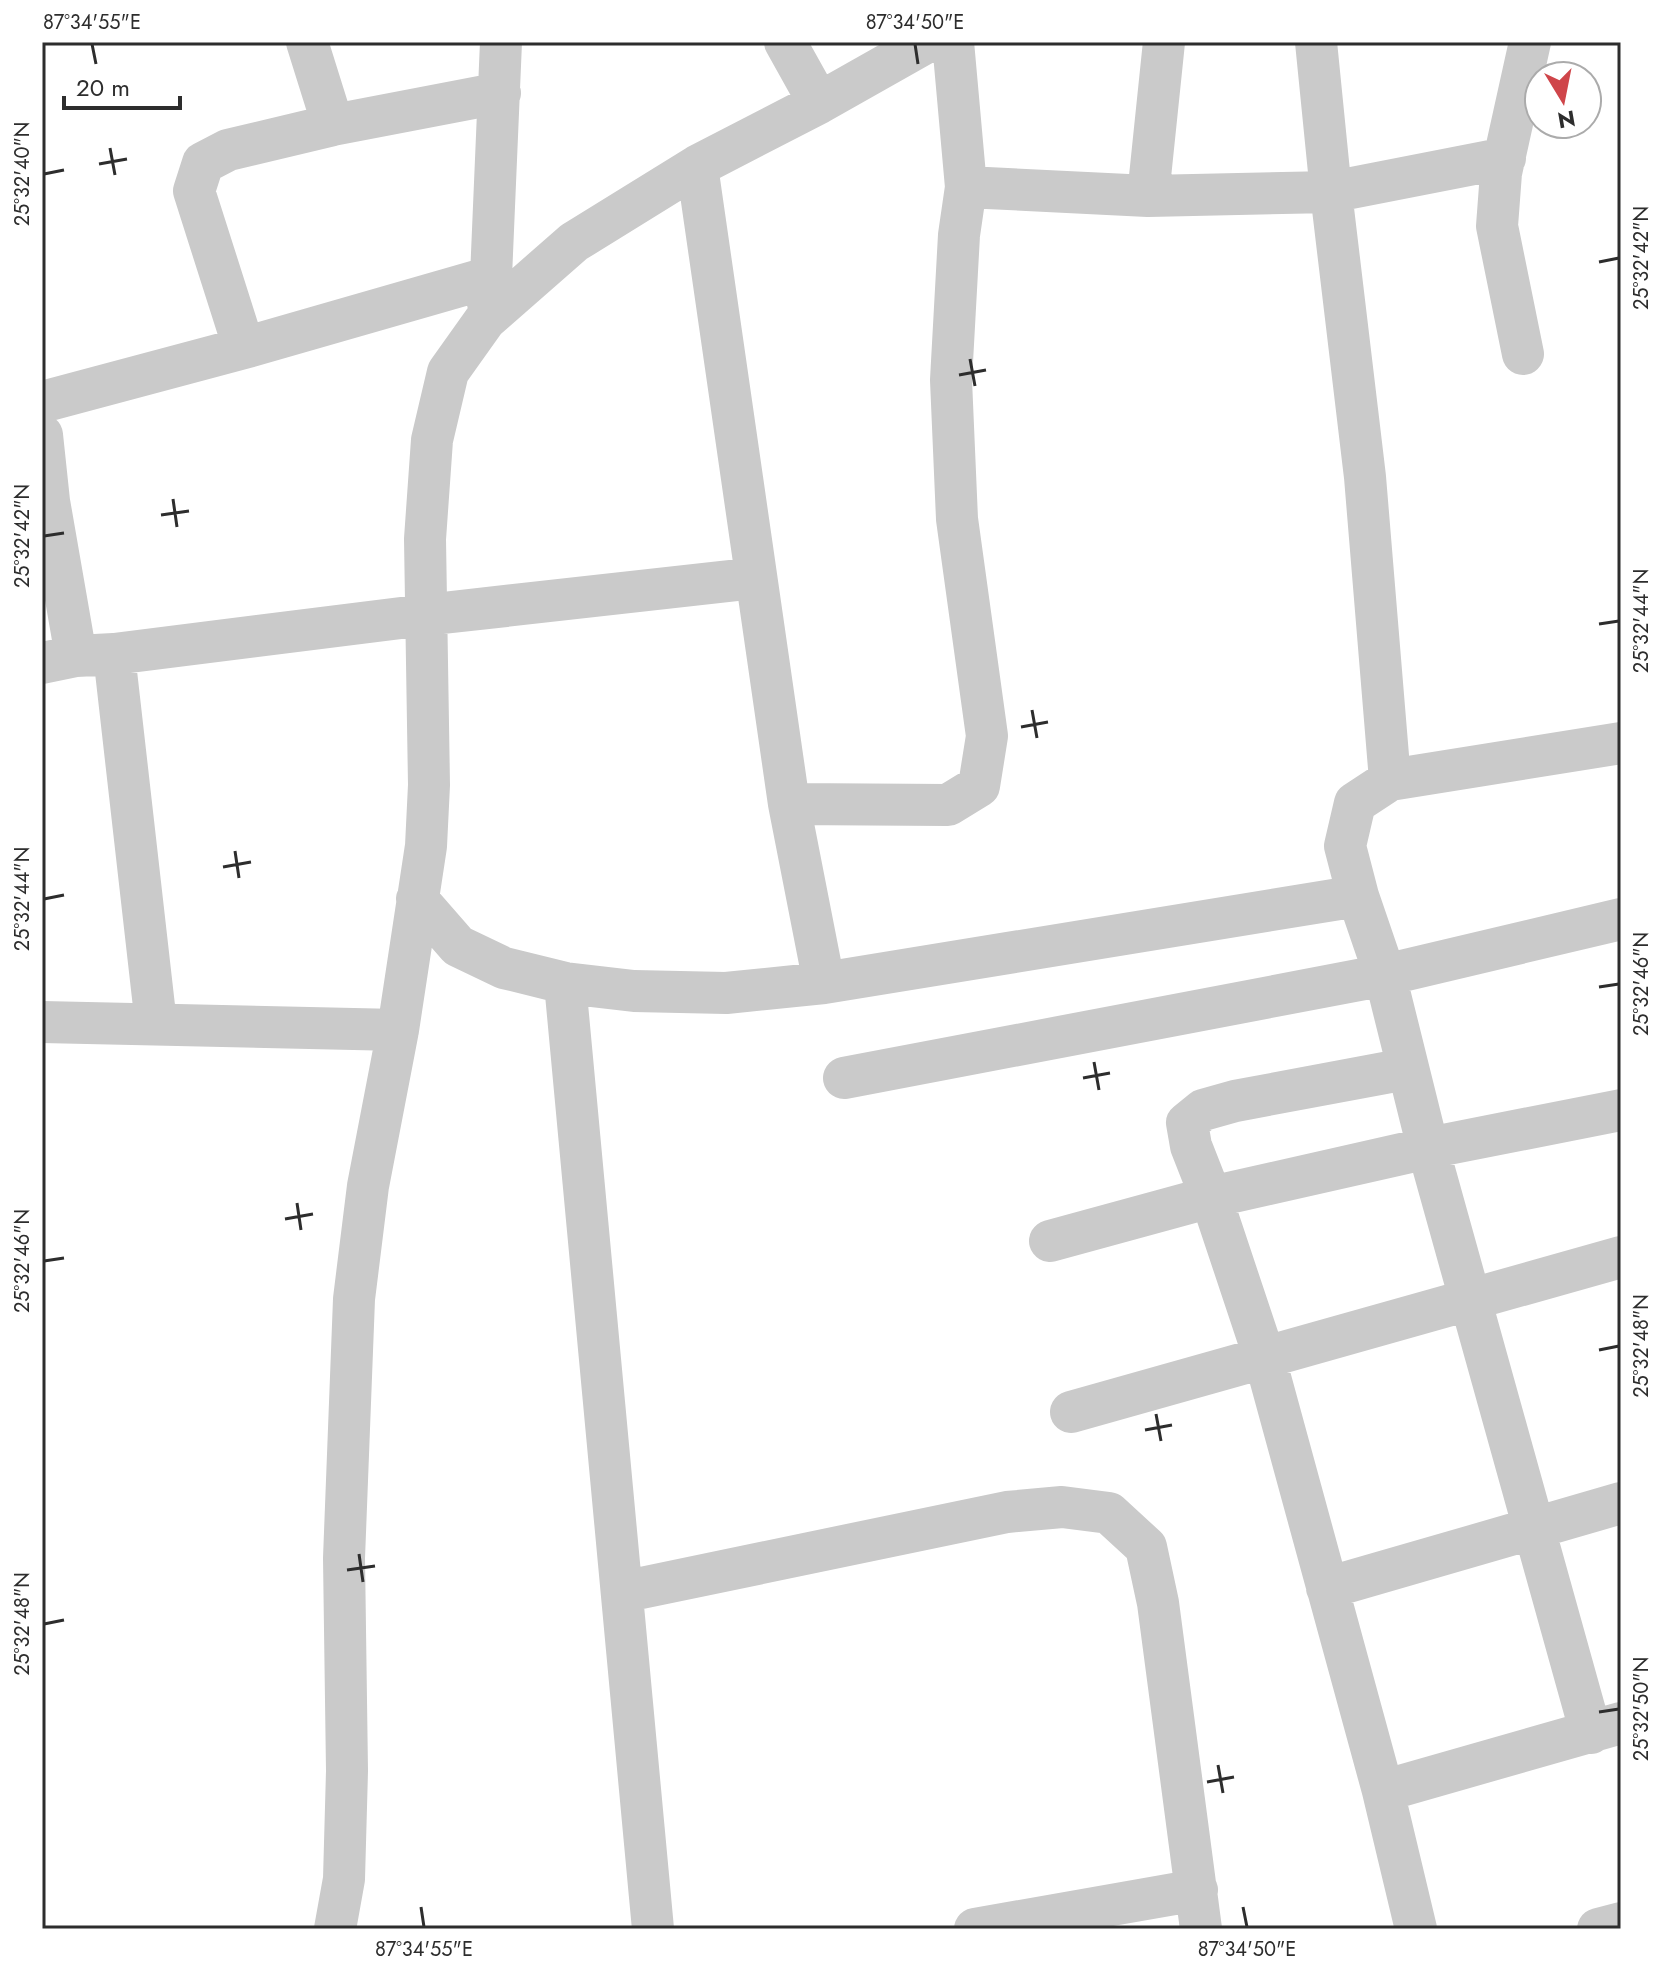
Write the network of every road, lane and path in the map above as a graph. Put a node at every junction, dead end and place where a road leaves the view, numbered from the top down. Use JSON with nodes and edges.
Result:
{"nodes":[{"id":1,"x":307,"y":42,"type":"edge"},
{"id":2,"x":501,"y":42,"type":"edge"},
{"id":3,"x":785,"y":42,"type":"edge"},
{"id":4,"x":927,"y":42,"type":"edge"},
{"id":5,"x":953,"y":42,"type":"edge"},
{"id":6,"x":1164,"y":42,"type":"edge"},
{"id":7,"x":1316,"y":42,"type":"edge"},
{"id":8,"x":1530,"y":42,"type":"edge"},
{"id":9,"x":883,"y":54,"type":"edge"},
{"id":10,"x":500,"y":93,"type":"junction"},
{"id":11,"x":819,"y":103,"type":"junction"},
{"id":12,"x":333,"y":125,"type":"junction"},
{"id":13,"x":1505,"y":158,"type":"junction"},
{"id":14,"x":697,"y":166,"type":"junction"},
{"id":15,"x":966,"y":187,"type":"junction"},
{"id":16,"x":1331,"y":192,"type":"junction"},
{"id":17,"x":1148,"y":196,"type":"junction"},
{"id":18,"x":491,"y":277,"type":"junction"},
{"id":19,"x":485,"y":320,"type":"junction"},
{"id":20,"x":244,"y":348,"type":"junction"},
{"id":21,"x":1523,"y":354,"type":"dead end"},
{"id":22,"x":42,"y":402,"type":"edge"},
{"id":23,"x":42,"y":435,"type":"edge"},
{"id":24,"x":756,"y":578,"type":"junction"},
{"id":25,"x":425,"y":615,"type":"junction"},
{"id":26,"x":77,"y":658,"type":"edge"},
{"id":27,"x":1621,"y":743,"type":"edge"},
{"id":28,"x":1390,"y":780,"type":"junction"},
{"id":29,"x":789,"y":804,"type":"junction"},
{"id":30,"x":1358,"y":896,"type":"junction"},
{"id":31,"x":417,"y":899,"type":"junction"},
{"id":32,"x":1621,"y":919,"type":"edge"},
{"id":33,"x":1385,"y":975,"type":"junction"},
{"id":34,"x":565,"y":983,"type":"junction"},
{"id":35,"x":824,"y":983,"type":"junction"},
{"id":36,"x":42,"y":1022,"type":"edge"},
{"id":37,"x":156,"y":1024,"type":"junction"},
{"id":38,"x":398,"y":1030,"type":"junction"},
{"id":39,"x":1406,"y":1069,"type":"junction"},
{"id":40,"x":844,"y":1078,"type":"dead end"},
{"id":41,"x":1621,"y":1110,"type":"edge"},
{"id":42,"x":1428,"y":1148,"type":"junction"},
{"id":43,"x":1211,"y":1197,"type":"junction"},
{"id":44,"x":1050,"y":1241,"type":"dead end"},
{"id":45,"x":1621,"y":1257,"type":"edge"},
{"id":46,"x":1469,"y":1300,"type":"junction"},
{"id":47,"x":1265,"y":1359,"type":"junction"},
{"id":48,"x":1071,"y":1412,"type":"dead end"},
{"id":49,"x":1621,"y":1503,"type":"edge"},
{"id":50,"x":1535,"y":1528,"type":"junction"},
{"id":51,"x":1327,"y":1588,"type":"junction"},
{"id":52,"x":622,"y":1592,"type":"junction"},
{"id":53,"x":1606,"y":1728,"type":"edge"},
{"id":54,"x":1383,"y":1791,"type":"junction"},
{"id":55,"x":1199,"y":1910,"type":"edge"},
{"id":56,"x":335,"y":1929,"type":"edge"},
{"id":57,"x":653,"y":1929,"type":"edge"},
{"id":58,"x":975,"y":1929,"type":"edge"},
{"id":59,"x":1416,"y":1929,"type":"edge"}],
"edges":[{"from":1,"to":12,"type":"street"},
{"from":2,"to":10,"type":"street"},
{"from":3,"to":11,"type":"street"},
{"from":4,"to":9,"type":"street"},
{"from":5,"to":15,"type":"street"},
{"from":6,"to":17,"type":"street"},
{"from":7,"to":16,"type":"street"},
{"from":8,"to":13,"type":"street"},
{"from":9,"to":11,"type":"street"},
{"from":10,"to":12,"type":"street"},
{"from":10,"to":18,"type":"street"},
{"from":11,"to":14,"type":"street"},
{"from":12,"to":20,"type":"street"},
{"from":13,"to":16,"type":"street"},
{"from":13,"to":21,"type":"street"},
{"from":14,"to":19,"type":"street"},
{"from":14,"to":24,"type":"street"},
{"from":15,"to":17,"type":"street"},
{"from":15,"to":29,"type":"street"},
{"from":16,"to":17,"type":"street"},
{"from":16,"to":28,"type":"street"},
{"from":18,"to":19,"type":"street"},
{"from":18,"to":20,"type":"street"},
{"from":19,"to":25,"type":"street"},
{"from":20,"to":22,"type":"street"},
{"from":23,"to":26,"type":"street"},
{"from":24,"to":25,"type":"street"},
{"from":24,"to":29,"type":"street"},
{"from":25,"to":26,"type":"street"},
{"from":25,"to":31,"type":"street"},
{"from":26,"to":37,"type":"street"},
{"from":27,"to":28,"type":"street"},
{"from":28,"to":30,"type":"street"},
{"from":29,"to":35,"type":"street"},
{"from":30,"to":33,"type":"street"},
{"from":30,"to":35,"type":"street"},
{"from":31,"to":34,"type":"street"},
{"from":31,"to":38,"type":"street"},
{"from":32,"to":33,"type":"street"},
{"from":33,"to":39,"type":"street"},
{"from":33,"to":40,"type":"street"},
{"from":34,"to":35,"type":"street"},
{"from":34,"to":52,"type":"street"},
{"from":36,"to":37,"type":"street"},
{"from":37,"to":38,"type":"street"},
{"from":38,"to":56,"type":"street"},
{"from":39,"to":42,"type":"street"},
{"from":39,"to":43,"type":"street"},
{"from":41,"to":42,"type":"street"},
{"from":42,"to":43,"type":"street"},
{"from":42,"to":46,"type":"street"},
{"from":43,"to":44,"type":"street"},
{"from":43,"to":47,"type":"street"},
{"from":45,"to":46,"type":"street"},
{"from":46,"to":47,"type":"street"},
{"from":46,"to":50,"type":"street"},
{"from":47,"to":48,"type":"street"},
{"from":47,"to":51,"type":"street"},
{"from":49,"to":50,"type":"street"},
{"from":50,"to":51,"type":"street"},
{"from":50,"to":53,"type":"street"},
{"from":51,"to":54,"type":"street"},
{"from":52,"to":55,"type":"street"},
{"from":52,"to":57,"type":"street"},
{"from":53,"to":54,"type":"street"},
{"from":54,"to":59,"type":"street"},
{"from":55,"to":58,"type":"street"}]}
